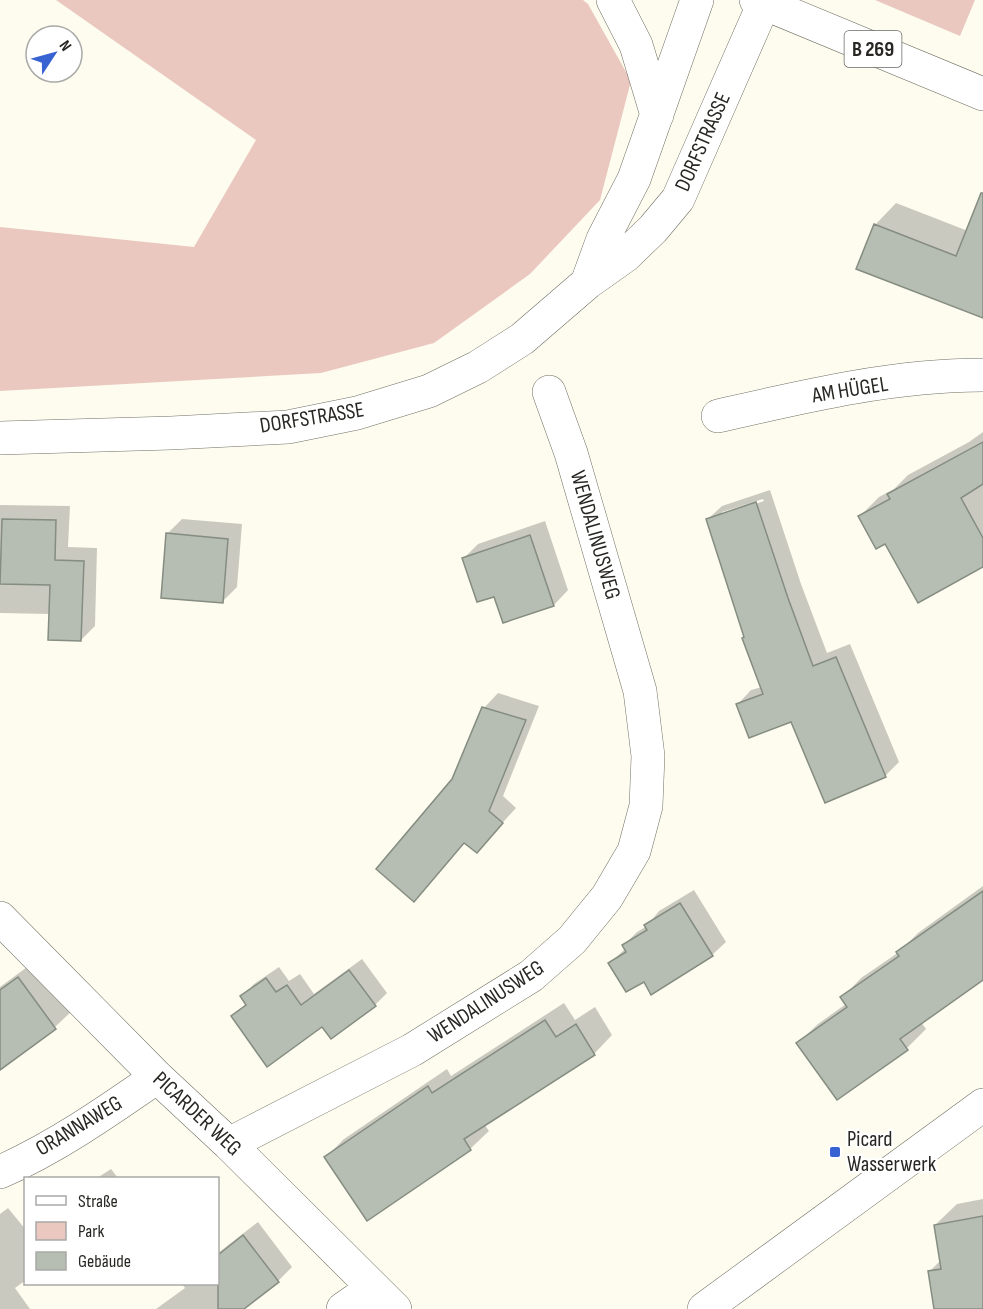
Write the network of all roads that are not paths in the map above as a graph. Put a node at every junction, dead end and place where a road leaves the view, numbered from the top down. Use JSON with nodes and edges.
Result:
{"nodes":[{"id":1,"x":613,"y":0,"type":"edge"},
{"id":2,"x":697,"y":0,"type":"edge"},
{"id":3,"x":760,"y":2,"type":"edge"},
{"id":4,"x":983,"y":94,"type":"edge"},
{"id":5,"x":657,"y":115,"type":"junction"},
{"id":6,"x":587,"y":283,"type":"junction"},
{"id":7,"x":983,"y":375,"type":"edge"},
{"id":8,"x":549,"y":393,"type":"dead end"},
{"id":9,"x":718,"y":416,"type":"dead end"},
{"id":10,"x":0,"y":438,"type":"edge"},
{"id":11,"x":0,"y":918,"type":"edge"},
{"id":12,"x":157,"y":1077,"type":"junction"},
{"id":13,"x":983,"y":1105,"type":"edge"},
{"id":14,"x":229,"y":1144,"type":"junction"},
{"id":15,"x":0,"y":1172,"type":"edge"},
{"id":16,"x":384,"y":1298,"type":"edge"},
{"id":17,"x":343,"y":1309,"type":"edge"},
{"id":18,"x":704,"y":1309,"type":"edge"}],
"edges":[{"from":1,"to":5,"type":"street"},
{"from":2,"to":5,"type":"street","name":"DORFSTRASSE"},
{"from":3,"to":4,"type":"street","number":"B 269"},
{"from":3,"to":6,"type":"street","name":"DORFSTRASSE"},
{"from":5,"to":6,"type":"street","name":"DORFSTRASSE"},
{"from":6,"to":10,"type":"street","name":"DORFSTRASSE"},
{"from":7,"to":9,"type":"street","name":"AM HÜGEL"},
{"from":8,"to":14,"type":"street","name":"WENDALINUSWEG"},
{"from":11,"to":12,"type":"street","name":"PICARDER WEG"},
{"from":12,"to":14,"type":"street","name":"PICARDER WEG"},
{"from":12,"to":15,"type":"street","name":"ORANNAWEG"},
{"from":13,"to":18,"type":"street"},
{"from":14,"to":16,"type":"street","name":"PICARDER WEG"},
{"from":16,"to":17,"type":"street"}]}
